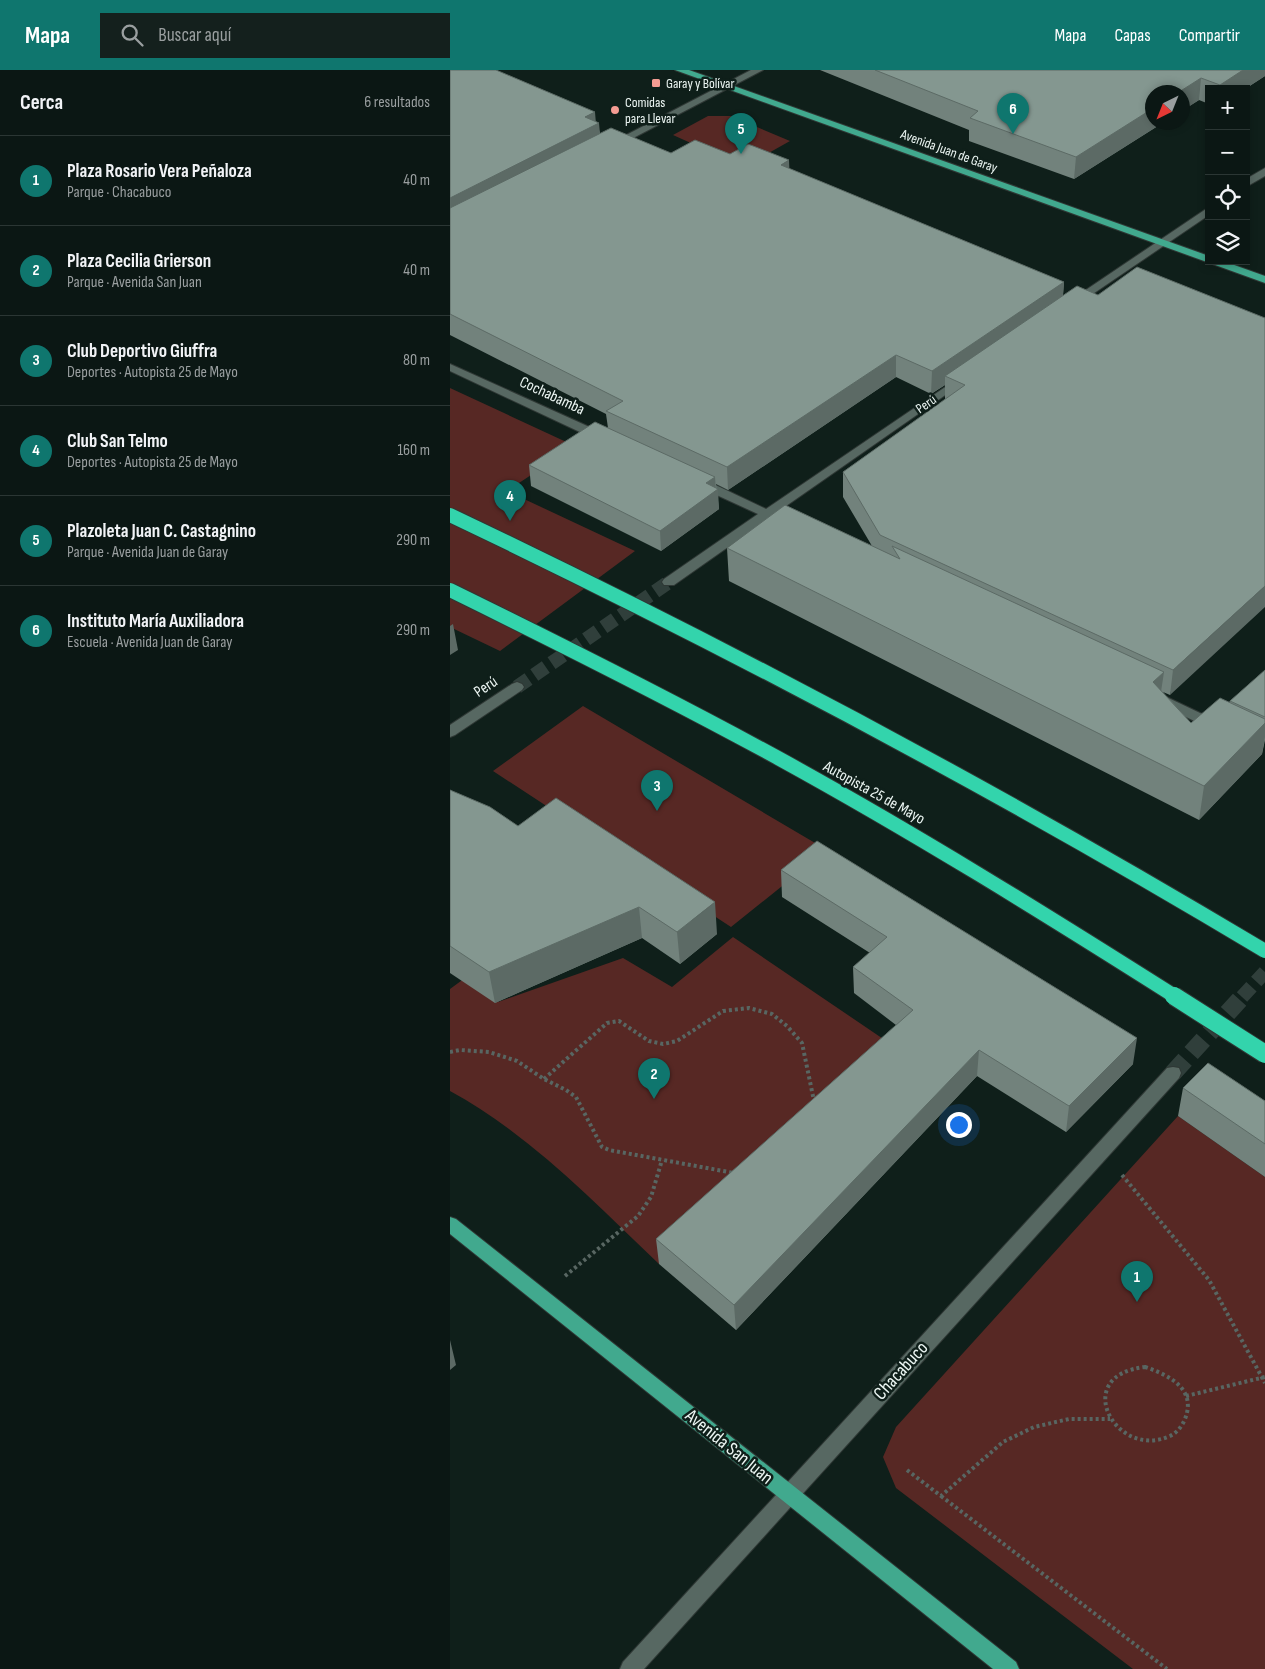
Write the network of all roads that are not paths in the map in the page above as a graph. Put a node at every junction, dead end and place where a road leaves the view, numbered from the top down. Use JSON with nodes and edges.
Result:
{"nodes":[{"id":1,"x":680,"y":70,"type":"edge"},
{"id":2,"x":758,"y":70,"type":"edge"},
{"id":3,"x":725,"y":87,"type":"junction"},
{"id":4,"x":601,"y":150,"type":"edge"},
{"id":5,"x":1265,"y":171,"type":"edge"},
{"id":6,"x":1250,"y":181,"type":"edge"},
{"id":7,"x":1205,"y":213,"type":"edge"},
{"id":8,"x":1160,"y":243,"type":"junction"},
{"id":9,"x":1205,"y":259,"type":"edge"},
{"id":10,"x":1222,"y":265,"type":"edge"},
{"id":11,"x":1265,"y":280,"type":"edge"},
{"id":12,"x":1062,"y":311,"type":"edge"},
{"id":13,"x":450,"y":367,"type":"edge"},
{"id":14,"x":972,"y":373,"type":"edge"},
{"id":15,"x":613,"y":442,"type":"edge"},
{"id":16,"x":686,"y":476,"type":"edge"},
{"id":17,"x":767,"y":514,"type":"junction"},
{"id":18,"x":450,"y":515,"type":"edge"},
{"id":19,"x":803,"y":530,"type":"edge"},
{"id":20,"x":669,"y":582,"type":"tunnel mouth"},
{"id":21,"x":450,"y":590,"type":"edge"},
{"id":22,"x":517,"y":687,"type":"tunnel mouth"},
{"id":23,"x":1149,"y":694,"type":"edge"},
{"id":24,"x":450,"y":732,"type":"edge"},
{"id":25,"x":1229,"y":732,"type":"edge"},
{"id":26,"x":1265,"y":951,"type":"edge"},
{"id":27,"x":1265,"y":1054,"type":"edge"},
{"id":28,"x":1173,"y":1072,"type":"tunnel mouth"},
{"id":29,"x":450,"y":1224,"type":"edge"},
{"id":30,"x":790,"y":1494,"type":"junction"},
{"id":31,"x":630,"y":1669,"type":"edge"},
{"id":32,"x":1009,"y":1669,"type":"edge"}],
"edges":[{"from":1,"to":3,"type":"main road","name":"Avenida Juan de Garay"},
{"from":2,"to":3,"type":"street"},
{"from":3,"to":4,"type":"street"},
{"from":3,"to":8,"type":"main road","name":"Avenida Juan de Garay"},
{"from":5,"to":6,"type":"street"},
{"from":7,"to":8,"type":"street"},
{"from":8,"to":9,"type":"main road","name":"Avenida Juan de Garay"},
{"from":8,"to":12,"type":"street"},
{"from":10,"to":11,"type":"main road","name":"Avenida Juan de Garay"},
{"from":13,"to":15,"type":"street","name":"Cochabamba"},
{"from":14,"to":17,"type":"street","name":"Perú"},
{"from":16,"to":17,"type":"street"},
{"from":17,"to":19,"type":"street"},
{"from":17,"to":20,"type":"street","name":"Perú"},
{"from":18,"to":26,"type":"highway","bridge":true},
{"from":21,"to":27,"type":"highway","name":"Autopista 25 de Mayo","bridge":true},
{"from":22,"to":24,"type":"street","name":"Perú"},
{"from":23,"to":25,"type":"street"},
{"from":28,"to":30,"type":"street","name":"Chacabuco"},
{"from":29,"to":30,"type":"main road","name":"Avenida San Juan"},
{"from":30,"to":31,"type":"street","name":"Chacabuco"},
{"from":30,"to":32,"type":"main road","name":"Avenida San Juan"}]}
